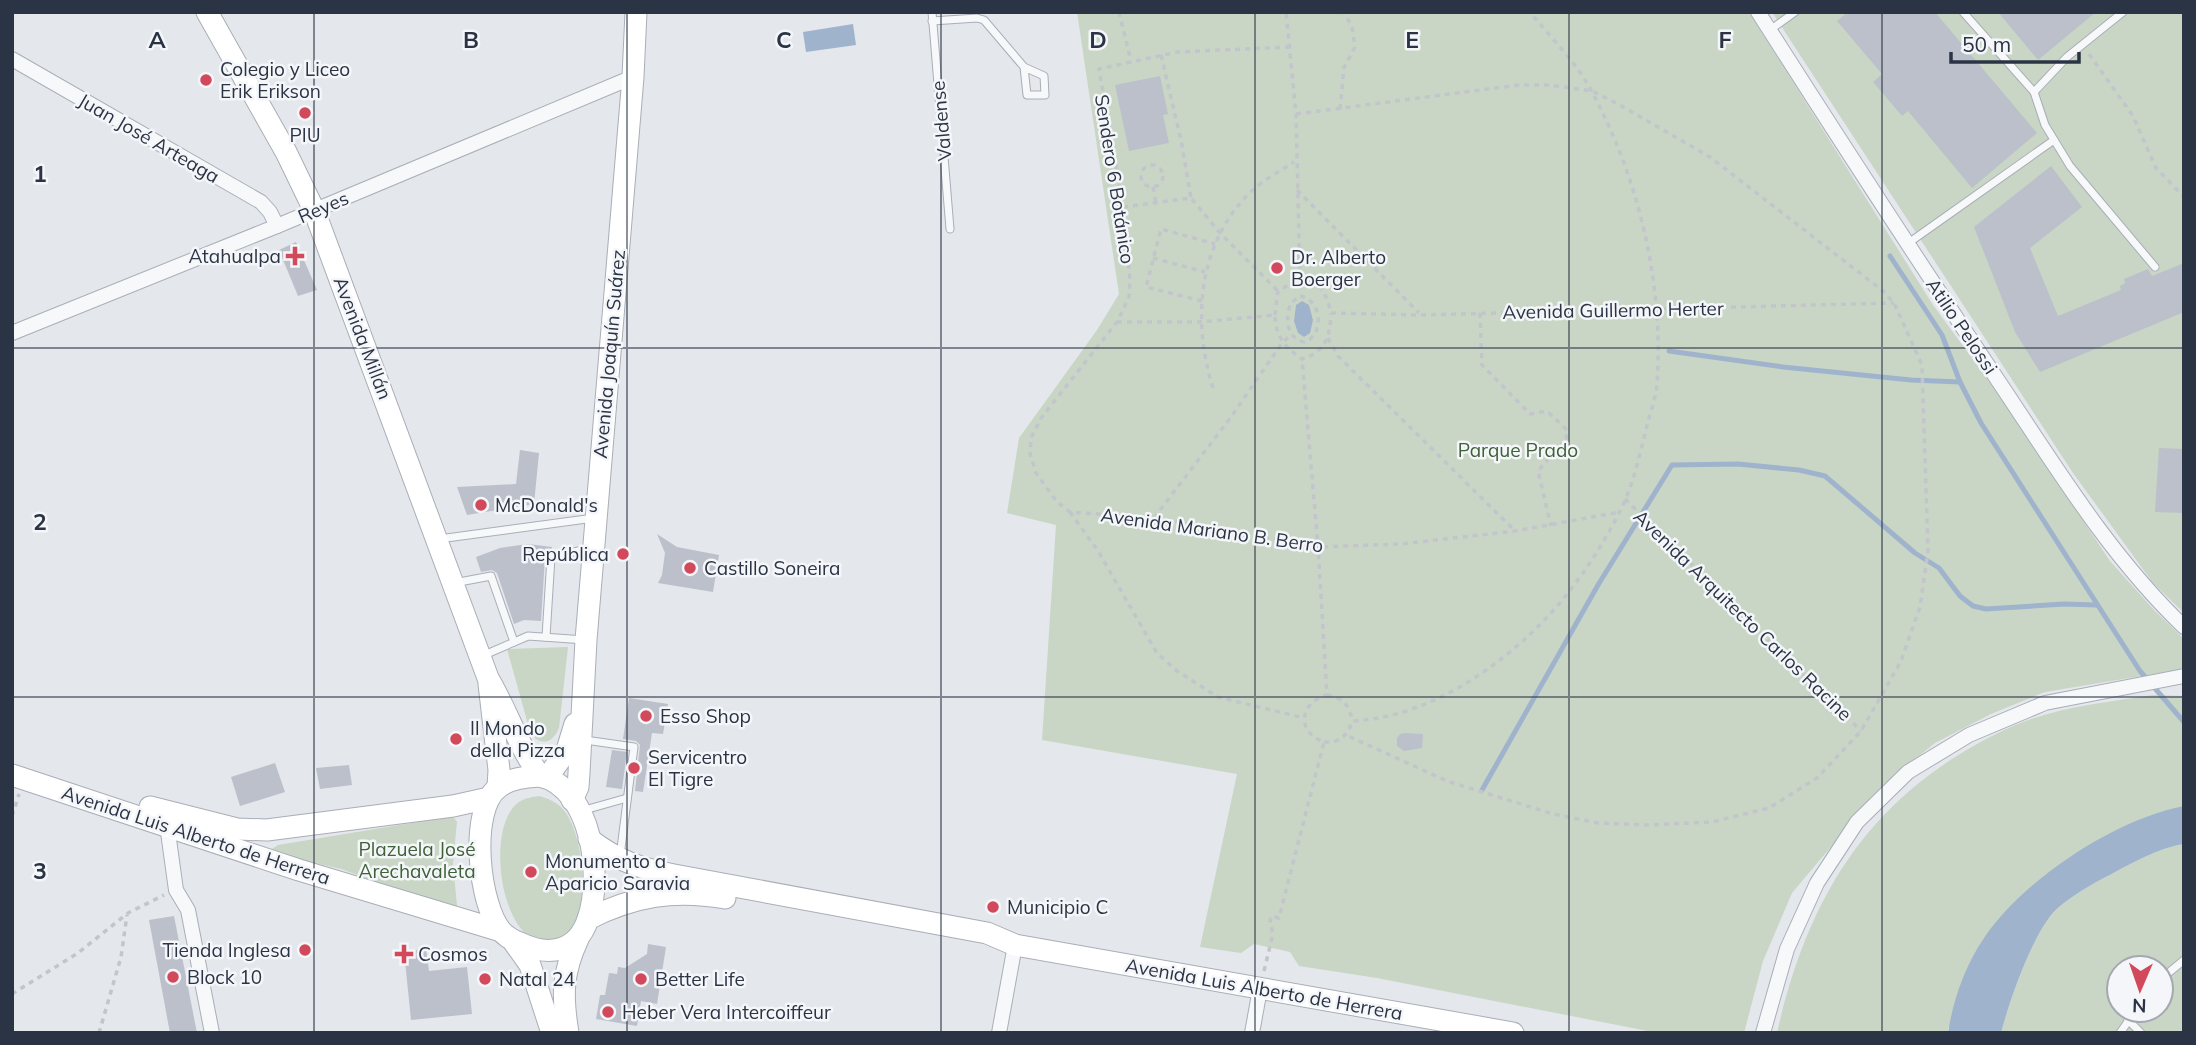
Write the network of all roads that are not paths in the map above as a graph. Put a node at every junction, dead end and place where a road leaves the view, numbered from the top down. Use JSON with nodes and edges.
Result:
{"nodes":[{"id":1,"x":206,"y":12,"type":"edge"},
{"id":2,"x":636,"y":12,"type":"edge"},
{"id":3,"x":1758,"y":12,"type":"edge"},
{"id":4,"x":1795,"y":12,"type":"edge"},
{"id":5,"x":1963,"y":12,"type":"edge"},
{"id":6,"x":2121,"y":13,"type":"edge"},
{"id":7,"x":932,"y":16,"type":"edge"},
{"id":8,"x":1770,"y":30,"type":"junction"},
{"id":9,"x":12,"y":59,"type":"edge"},
{"id":10,"x":1024,"y":67,"type":"dead end"},
{"id":11,"x":633,"y":77,"type":"junction"},
{"id":12,"x":2034,"y":92,"type":"junction"},
{"id":13,"x":2054,"y":140,"type":"junction"},
{"id":14,"x":314,"y":210,"type":"junction"},
{"id":15,"x":277,"y":226,"type":"junction"},
{"id":16,"x":950,"y":229,"type":"dead end"},
{"id":17,"x":1907,"y":244,"type":"junction"},
{"id":18,"x":2155,"y":267,"type":"dead end"},
{"id":19,"x":12,"y":333,"type":"edge"},
{"id":20,"x":596,"y":517,"type":"junction"},
{"id":21,"x":439,"y":539,"type":"junction"},
{"id":22,"x":593,"y":548,"type":"junction"},
{"id":23,"x":454,"y":583,"type":"junction"},
{"id":24,"x":2184,"y":627,"type":"edge"},
{"id":25,"x":546,"y":638,"type":"junction"},
{"id":26,"x":586,"y":640,"type":"junction"},
{"id":27,"x":514,"y":642,"type":"junction"},
{"id":28,"x":481,"y":656,"type":"junction"},
{"id":29,"x":2177,"y":677,"type":"edge"},
{"id":30,"x":488,"y":678,"type":"junction"},
{"id":31,"x":583,"y":695,"type":"junction"},
{"id":32,"x":582,"y":740,"type":"junction"},
{"id":33,"x":12,"y":774,"type":"edge"},
{"id":34,"x":543,"y":777,"type":"junction"},
{"id":35,"x":494,"y":792,"type":"junction"},
{"id":36,"x":627,"y":798,"type":"junction"},
{"id":37,"x":577,"y":805,"type":"junction"},
{"id":38,"x":364,"y":818,"type":"junction"},
{"id":39,"x":167,"y":825,"type":"junction"},
{"id":40,"x":589,"y":839,"type":"junction"},
{"id":41,"x":263,"y":858,"type":"junction"},
{"id":42,"x":619,"y":860,"type":"junction"},
{"id":43,"x":588,"y":919,"type":"junction"},
{"id":44,"x":506,"y":935,"type":"junction"},
{"id":45,"x":578,"y":939,"type":"junction"},
{"id":46,"x":1015,"y":945,"type":"junction"},
{"id":47,"x":1260,"y":989,"type":"junction"},
{"id":48,"x":212,"y":1033,"type":"edge"},
{"id":49,"x":552,"y":1033,"type":"edge"},
{"id":50,"x":568,"y":1033,"type":"edge"},
{"id":51,"x":999,"y":1033,"type":"edge"},
{"id":52,"x":1252,"y":1033,"type":"edge"},
{"id":53,"x":1513,"y":1033,"type":"edge"},
{"id":54,"x":1763,"y":1033,"type":"edge"}],
"edges":[{"from":1,"to":14,"type":"main road","name":"Avenida Millán"},
{"from":2,"to":11,"type":"main road","name":"Avenida Joaquín Suárez"},
{"from":3,"to":8,"type":"street","name":"Atilio Pelossi"},
{"from":4,"to":8,"type":"lane"},
{"from":5,"to":12,"type":"lane"},
{"from":6,"to":12,"type":"lane"},
{"from":7,"to":10,"type":"lane"},
{"from":7,"to":16,"type":"lane","name":"Valdense"},
{"from":8,"to":17,"type":"street","name":"Atilio Pelossi"},
{"from":9,"to":15,"type":"street","name":"Juan José Arteaga"},
{"from":11,"to":14,"type":"street","name":"Reyes"},
{"from":11,"to":20,"type":"main road","name":"Avenida Joaquín Suárez"},
{"from":12,"to":13,"type":"lane"},
{"from":13,"to":17,"type":"lane"},
{"from":13,"to":18,"type":"lane"},
{"from":14,"to":15,"type":"street","name":"Reyes"},
{"from":14,"to":21,"type":"main road","name":"Avenida Millán"},
{"from":15,"to":19,"type":"street","name":"Reyes"},
{"from":17,"to":24,"type":"street","name":"Atilio Pelossi"},
{"from":20,"to":21,"type":"lane"},
{"from":20,"to":22,"type":"main road","name":"Avenida Joaquín Suárez"},
{"from":21,"to":23,"type":"main road","name":"Avenida Millán"},
{"from":22,"to":25,"type":"lane"},
{"from":22,"to":26,"type":"main road","name":"Avenida Joaquín Suárez"},
{"from":23,"to":27,"type":"lane"},
{"from":23,"to":28,"type":"main road","name":"Avenida Millán"},
{"from":25,"to":26,"type":"lane"},
{"from":25,"to":27,"type":"lane"},
{"from":26,"to":31,"type":"main road","name":"Avenida Joaquín Suárez"},
{"from":27,"to":28,"type":"lane"},
{"from":28,"to":30,"type":"main road","name":"Avenida Millán"},
{"from":29,"to":54,"type":"street"},
{"from":30,"to":34,"type":"main road","name":"Avenida Millán"},
{"from":30,"to":35,"type":"main road","name":"Avenida Millán"},
{"from":31,"to":32,"type":"main road","name":"Avenida Joaquín Suárez"},
{"from":31,"to":34,"type":"main road","name":"Avenida Joaquín Suárez"},
{"from":32,"to":36,"type":"lane"},
{"from":32,"to":37,"type":"main road","name":"Avenida Joaquín Suárez"},
{"from":33,"to":38,"type":"main road","name":"Avenida Luis Alberto de Herrera"},
{"from":33,"to":39,"type":"main road","name":"Avenida Luis Alberto de Herrera"},
{"from":34,"to":35,"type":"main road"},
{"from":34,"to":37,"type":"main road"},
{"from":35,"to":38,"type":"main road","name":"Avenida Luis Alberto de Herrera"},
{"from":35,"to":44,"type":"main road"},
{"from":36,"to":37,"type":"lane"},
{"from":36,"to":42,"type":"lane"},
{"from":37,"to":40,"type":"main road"},
{"from":38,"to":41,"type":"main road"},
{"from":39,"to":41,"type":"main road","name":"Avenida Luis Alberto de Herrera"},
{"from":39,"to":48,"type":"street"},
{"from":40,"to":42,"type":"main road","name":"Avenida Luis Alberto de Herrera"},
{"from":40,"to":43,"type":"main road"},
{"from":41,"to":44,"type":"main road","name":"Avenida Luis Alberto de Herrera"},
{"from":42,"to":46,"type":"main road","name":"Avenida Luis Alberto de Herrera"},
{"from":43,"to":45,"type":"main road"},
{"from":43,"to":46,"type":"main road","name":"Avenida Luis Alberto de Herrera"},
{"from":44,"to":45,"type":"main road"},
{"from":44,"to":49,"type":"main road"},
{"from":45,"to":50,"type":"main road"},
{"from":46,"to":47,"type":"main road","name":"Avenida Luis Alberto de Herrera"},
{"from":46,"to":51,"type":"street"},
{"from":47,"to":52,"type":"street"},
{"from":47,"to":53,"type":"main road","name":"Avenida Luis Alberto de Herrera"}]}
